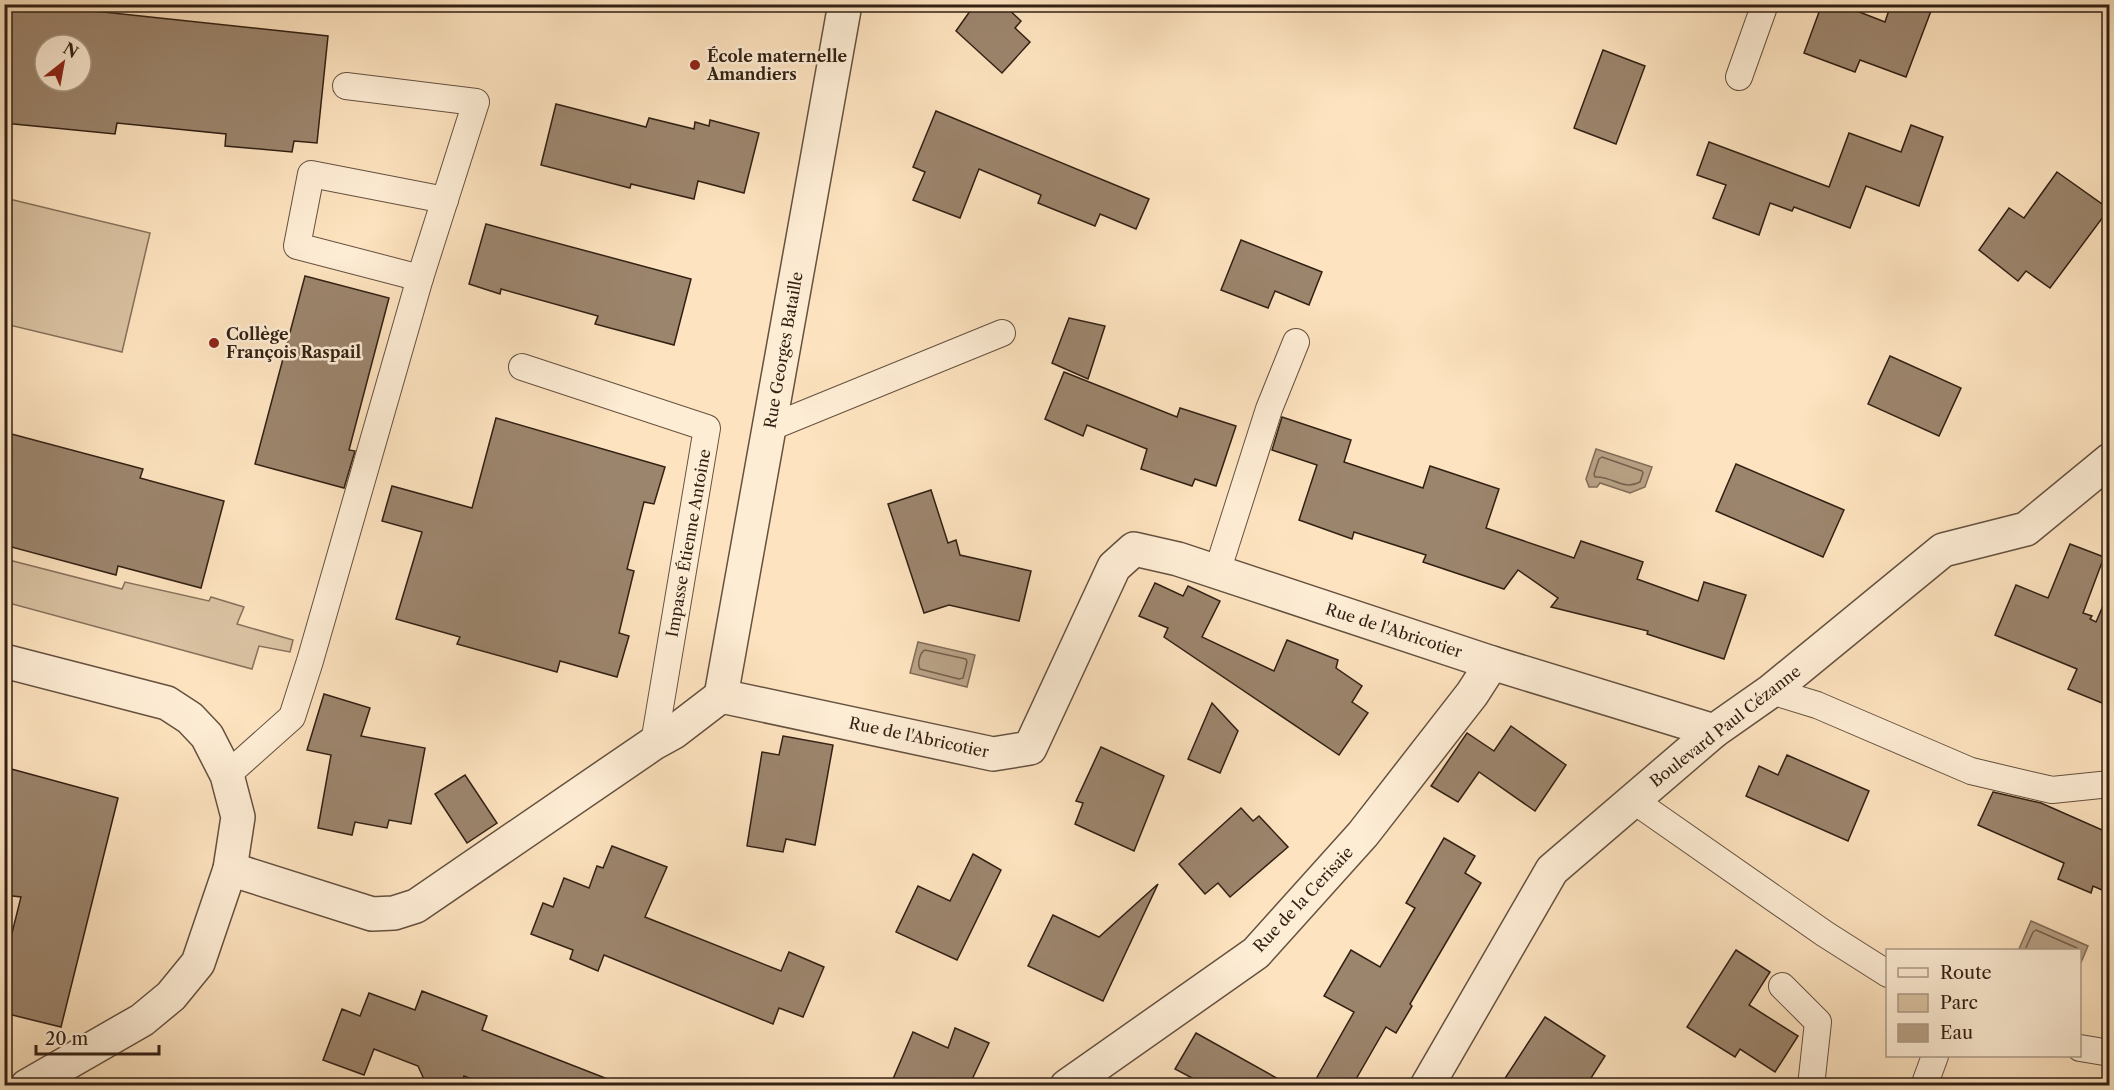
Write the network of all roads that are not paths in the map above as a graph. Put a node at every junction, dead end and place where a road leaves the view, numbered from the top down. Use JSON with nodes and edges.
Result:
{"nodes":[{"id":1,"x":845,"y":4,"type":"edge"},
{"id":2,"x":1765,"y":4,"type":"edge"},
{"id":3,"x":1738,"y":77,"type":"dead end"},
{"id":4,"x":346,"y":86,"type":"dead end"},
{"id":5,"x":445,"y":200,"type":"junction"},
{"id":6,"x":420,"y":278,"type":"junction"},
{"id":7,"x":1002,"y":333,"type":"dead end"},
{"id":8,"x":1296,"y":342,"type":"dead end"},
{"id":9,"x":522,"y":367,"type":"dead end"},
{"id":10,"x":769,"y":428,"type":"junction"},
{"id":11,"x":2109,"y":460,"type":"edge"},
{"id":12,"x":1217,"y":572,"type":"junction"},
{"id":13,"x":4,"y":661,"type":"edge"},
{"id":14,"x":1492,"y":663,"type":"junction"},
{"id":15,"x":1771,"y":691,"type":"junction"},
{"id":16,"x":721,"y":696,"type":"junction"},
{"id":17,"x":1714,"y":731,"type":"junction"},
{"id":18,"x":654,"y":743,"type":"junction"},
{"id":19,"x":227,"y":775,"type":"junction"},
{"id":20,"x":2109,"y":784,"type":"edge"},
{"id":21,"x":1634,"y":800,"type":"junction"},
{"id":22,"x":230,"y":869,"type":"junction"},
{"id":23,"x":1886,"y":973,"type":"edge"},
{"id":24,"x":1782,"y":986,"type":"dead end"},
{"id":25,"x":2081,"y":1048,"type":"edge"},
{"id":26,"x":2109,"y":1053,"type":"edge"},
{"id":27,"x":1935,"y":1057,"type":"edge"},
{"id":28,"x":27,"y":1086,"type":"edge"},
{"id":29,"x":1067,"y":1086,"type":"edge"},
{"id":30,"x":1427,"y":1086,"type":"edge"},
{"id":31,"x":1811,"y":1086,"type":"edge"},
{"id":32,"x":1924,"y":1086,"type":"edge"}],
"edges":[{"from":1,"to":10,"type":"street","name":"Rue Georges Bataille"},
{"from":2,"to":3,"type":"lane"},
{"from":4,"to":5,"type":"lane"},
{"from":5,"to":6,"type":"lane"},
{"from":5,"to":6,"type":"lane"},
{"from":6,"to":19,"type":"lane"},
{"from":7,"to":10,"type":"lane"},
{"from":8,"to":12,"type":"lane"},
{"from":9,"to":18,"type":"lane","name":"Impasse Étienne Antoine"},
{"from":10,"to":16,"type":"street","name":"Rue Georges Bataille"},
{"from":11,"to":15,"type":"street","name":"Boulevard Paul Cézanne"},
{"from":12,"to":14,"type":"street","name":"Rue de l'Abricotier"},
{"from":12,"to":16,"type":"street","name":"Rue de l'Abricotier"},
{"from":13,"to":19,"type":"street"},
{"from":14,"to":17,"type":"street","name":"Rue de l'Abricotier"},
{"from":14,"to":29,"type":"street","name":"Rue de la Cerisaie"},
{"from":15,"to":17,"type":"street","name":"Boulevard Paul Cézanne"},
{"from":15,"to":20,"type":"lane"},
{"from":16,"to":18,"type":"street"},
{"from":17,"to":21,"type":"street","name":"Boulevard Paul Cézanne"},
{"from":18,"to":22,"type":"street"},
{"from":19,"to":22,"type":"street"},
{"from":21,"to":23,"type":"lane"},
{"from":21,"to":30,"type":"street","name":"Boulevard Paul Cézanne"},
{"from":22,"to":28,"type":"street"},
{"from":24,"to":31,"type":"lane"},
{"from":25,"to":26,"type":"lane"},
{"from":27,"to":32,"type":"lane"}]}
